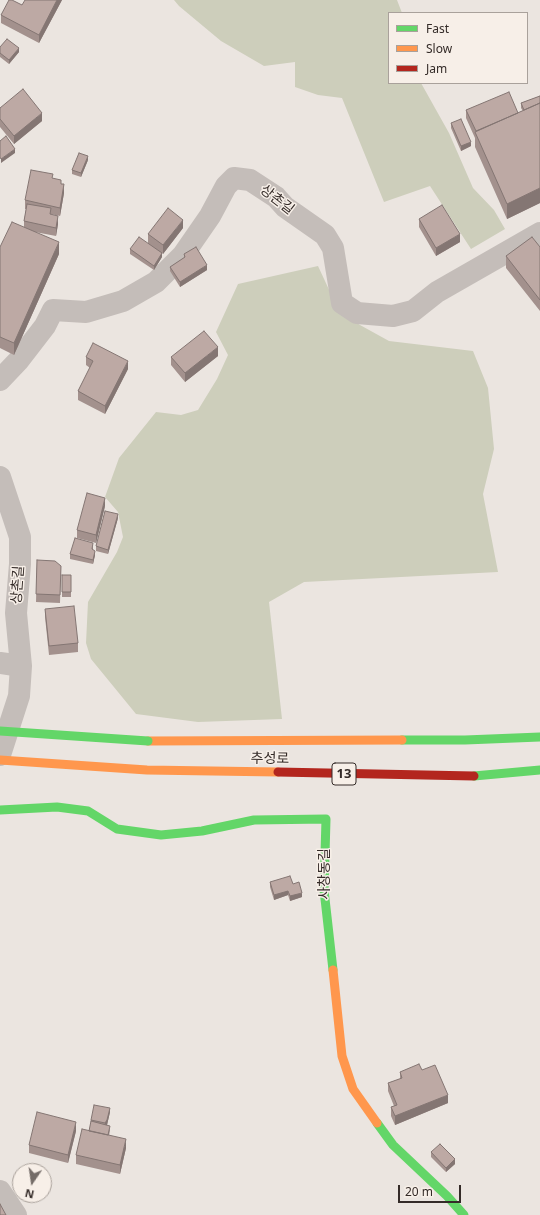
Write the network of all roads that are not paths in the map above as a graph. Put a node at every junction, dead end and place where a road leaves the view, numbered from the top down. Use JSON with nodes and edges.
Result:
{"nodes":[{"id":1,"x":540,"y":233,"type":"edge"},
{"id":2,"x":0,"y":380,"type":"edge"},
{"id":3,"x":0,"y":477,"type":"edge"},
{"id":4,"x":10,"y":664,"type":"edge"},
{"id":5,"x":0,"y":731,"type":"edge"},
{"id":6,"x":540,"y":737,"type":"edge"},
{"id":7,"x":0,"y":755,"type":"edge"},
{"id":8,"x":0,"y":760,"type":"edge"},
{"id":9,"x":540,"y":770,"type":"edge"},
{"id":10,"x":0,"y":810,"type":"edge"},
{"id":11,"x":0,"y":1191,"type":"edge"},
{"id":12,"x":16,"y":1215,"type":"edge"},
{"id":13,"x":464,"y":1215,"type":"edge"}],
"edges":[{"from":1,"to":2,"type":"street","name":"상촌길"},
{"from":3,"to":4,"type":"street","name":"상촌길"},
{"from":4,"to":7,"type":"street","name":"상촌길"},
{"from":5,"to":6,"type":"main road","name":"추성로","bridge":true},
{"from":8,"to":9,"type":"main road","name":"추성로","number":"13"},
{"from":10,"to":13,"type":"main road","name":"사창동길"},
{"from":11,"to":12,"type":"street"}]}
